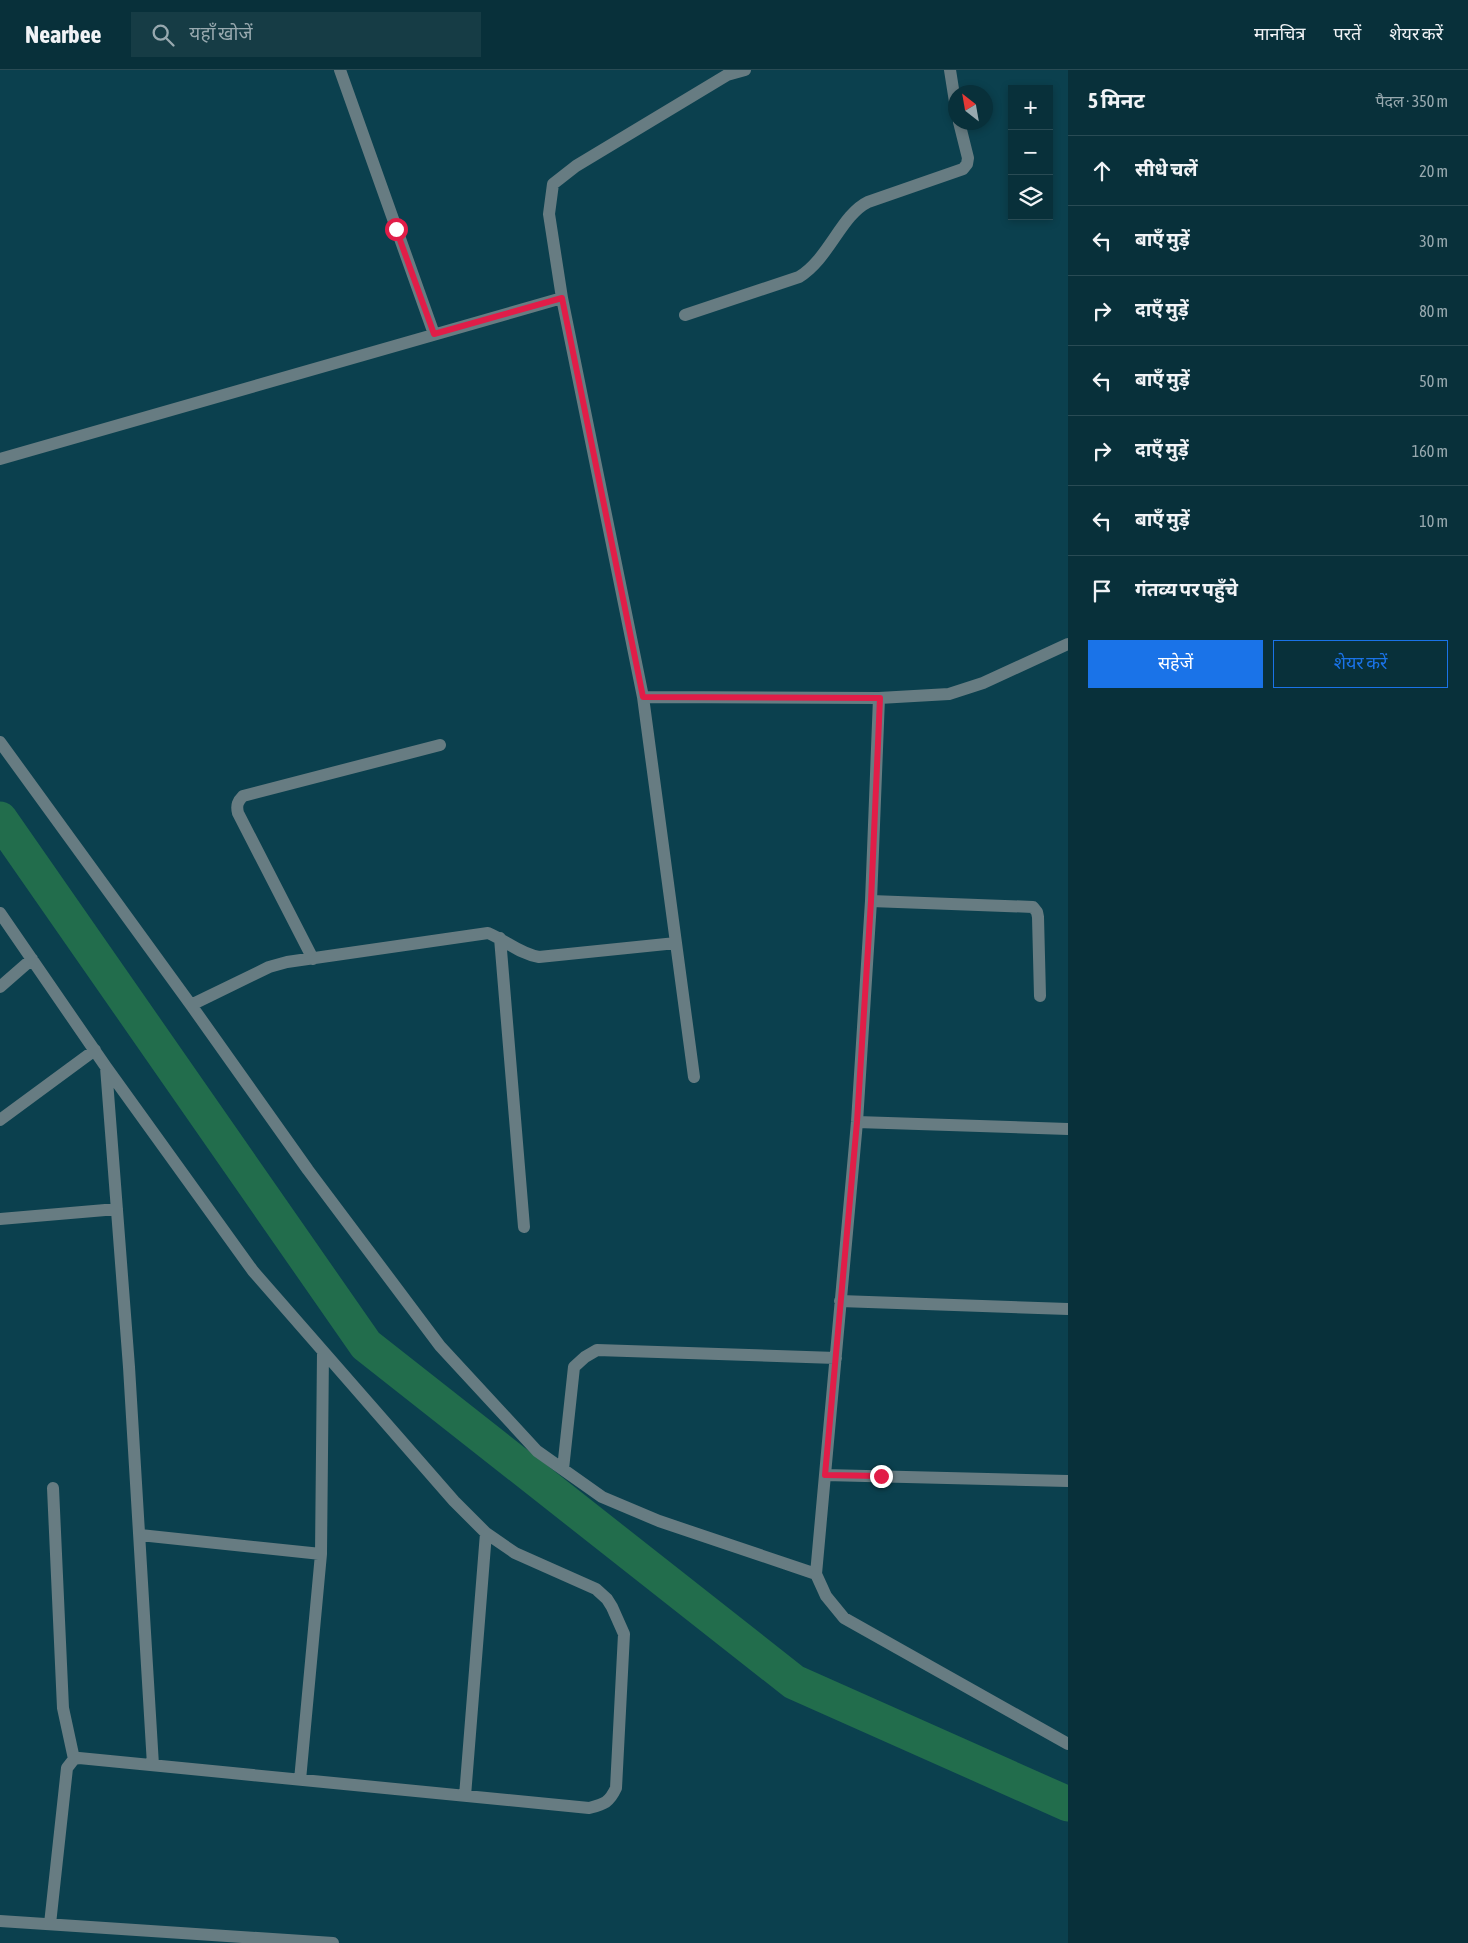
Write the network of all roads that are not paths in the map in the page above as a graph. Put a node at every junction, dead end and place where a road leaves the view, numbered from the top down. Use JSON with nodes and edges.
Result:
{"nodes":[{"id":1,"x":340,"y":70,"type":"edge"},
{"id":2,"x":745,"y":70,"type":"edge"},
{"id":3,"x":950,"y":70,"type":"edge"},
{"id":4,"x":726,"y":73,"type":"edge"},
{"id":5,"x":952,"y":85,"type":"edge"},
{"id":6,"x":961,"y":130,"type":"edge"},
{"id":7,"x":562,"y":298,"type":"junction"},
{"id":8,"x":685,"y":315,"type":"dead end"},
{"id":9,"x":434,"y":334,"type":"junction"},
{"id":10,"x":0,"y":459,"type":"edge"},
{"id":11,"x":1068,"y":644,"type":"edge"},
{"id":12,"x":643,"y":697,"type":"junction"},
{"id":13,"x":880,"y":698,"type":"junction"},
{"id":14,"x":0,"y":742,"type":"edge"},
{"id":15,"x":440,"y":745,"type":"dead end"},
{"id":16,"x":871,"y":901,"type":"junction"},
{"id":17,"x":0,"y":913,"type":"edge"},
{"id":18,"x":500,"y":938,"type":"junction"},
{"id":19,"x":676,"y":943,"type":"junction"},
{"id":20,"x":314,"y":958,"type":"junction"},
{"id":21,"x":32,"y":959,"type":"junction"},
{"id":22,"x":0,"y":987,"type":"edge"},
{"id":23,"x":1040,"y":996,"type":"dead end"},
{"id":24,"x":192,"y":1005,"type":"junction"},
{"id":25,"x":95,"y":1050,"type":"junction"},
{"id":26,"x":106,"y":1067,"type":"junction"},
{"id":27,"x":694,"y":1078,"type":"dead end"},
{"id":28,"x":0,"y":1120,"type":"edge"},
{"id":29,"x":857,"y":1122,"type":"junction"},
{"id":30,"x":1068,"y":1128,"type":"edge"},
{"id":31,"x":117,"y":1209,"type":"junction"},
{"id":32,"x":0,"y":1219,"type":"edge"},
{"id":33,"x":524,"y":1226,"type":"dead end"},
{"id":34,"x":840,"y":1301,"type":"junction"},
{"id":35,"x":1068,"y":1309,"type":"edge"},
{"id":36,"x":323,"y":1352,"type":"junction"},
{"id":37,"x":836,"y":1358,"type":"junction"},
{"id":38,"x":563,"y":1469,"type":"junction"},
{"id":39,"x":825,"y":1475,"type":"junction"},
{"id":40,"x":1068,"y":1481,"type":"edge"},
{"id":41,"x":53,"y":1488,"type":"dead end"},
{"id":42,"x":486,"y":1533,"type":"junction"},
{"id":43,"x":140,"y":1535,"type":"junction"},
{"id":44,"x":321,"y":1554,"type":"junction"},
{"id":45,"x":816,"y":1574,"type":"junction"},
{"id":46,"x":1068,"y":1744,"type":"edge"},
{"id":47,"x":74,"y":1759,"type":"junction"},
{"id":48,"x":153,"y":1765,"type":"junction"},
{"id":49,"x":300,"y":1780,"type":"junction"},
{"id":50,"x":465,"y":1796,"type":"junction"},
{"id":51,"x":0,"y":1920,"type":"edge"},
{"id":52,"x":50,"y":1924,"type":"junction"},
{"id":53,"x":333,"y":1943,"type":"edge"}],
"edges":[{"from":1,"to":9,"type":"street"},
{"from":2,"to":4,"type":"street"},
{"from":3,"to":5,"type":"street"},
{"from":4,"to":7,"type":"street"},
{"from":6,"to":8,"type":"street"},
{"from":7,"to":9,"type":"street"},
{"from":7,"to":12,"type":"street"},
{"from":9,"to":10,"type":"street"},
{"from":11,"to":13,"type":"street"},
{"from":12,"to":13,"type":"street"},
{"from":12,"to":19,"type":"street"},
{"from":13,"to":16,"type":"street"},
{"from":14,"to":24,"type":"street"},
{"from":15,"to":20,"type":"street"},
{"from":16,"to":23,"type":"street"},
{"from":16,"to":29,"type":"street"},
{"from":17,"to":21,"type":"street"},
{"from":18,"to":19,"type":"street"},
{"from":18,"to":20,"type":"street"},
{"from":18,"to":33,"type":"street"},
{"from":19,"to":27,"type":"street"},
{"from":20,"to":24,"type":"street"},
{"from":21,"to":22,"type":"street"},
{"from":21,"to":25,"type":"street"},
{"from":24,"to":38,"type":"street"},
{"from":25,"to":26,"type":"street"},
{"from":25,"to":28,"type":"street"},
{"from":26,"to":31,"type":"street"},
{"from":26,"to":36,"type":"street"},
{"from":29,"to":30,"type":"street"},
{"from":29,"to":34,"type":"street"},
{"from":31,"to":32,"type":"street"},
{"from":31,"to":43,"type":"street"},
{"from":34,"to":35,"type":"street"},
{"from":34,"to":37,"type":"street"},
{"from":36,"to":42,"type":"street"},
{"from":36,"to":44,"type":"street"},
{"from":37,"to":38,"type":"street"},
{"from":37,"to":39,"type":"street"},
{"from":38,"to":45,"type":"street"},
{"from":39,"to":40,"type":"street"},
{"from":39,"to":45,"type":"street"},
{"from":41,"to":47,"type":"street"},
{"from":42,"to":50,"type":"street"},
{"from":42,"to":50,"type":"street"},
{"from":43,"to":44,"type":"street"},
{"from":43,"to":48,"type":"street"},
{"from":44,"to":49,"type":"street"},
{"from":45,"to":46,"type":"street"},
{"from":47,"to":48,"type":"street"},
{"from":47,"to":52,"type":"street"},
{"from":48,"to":49,"type":"street"},
{"from":49,"to":50,"type":"street"},
{"from":51,"to":52,"type":"street"},
{"from":52,"to":53,"type":"street"}]}
